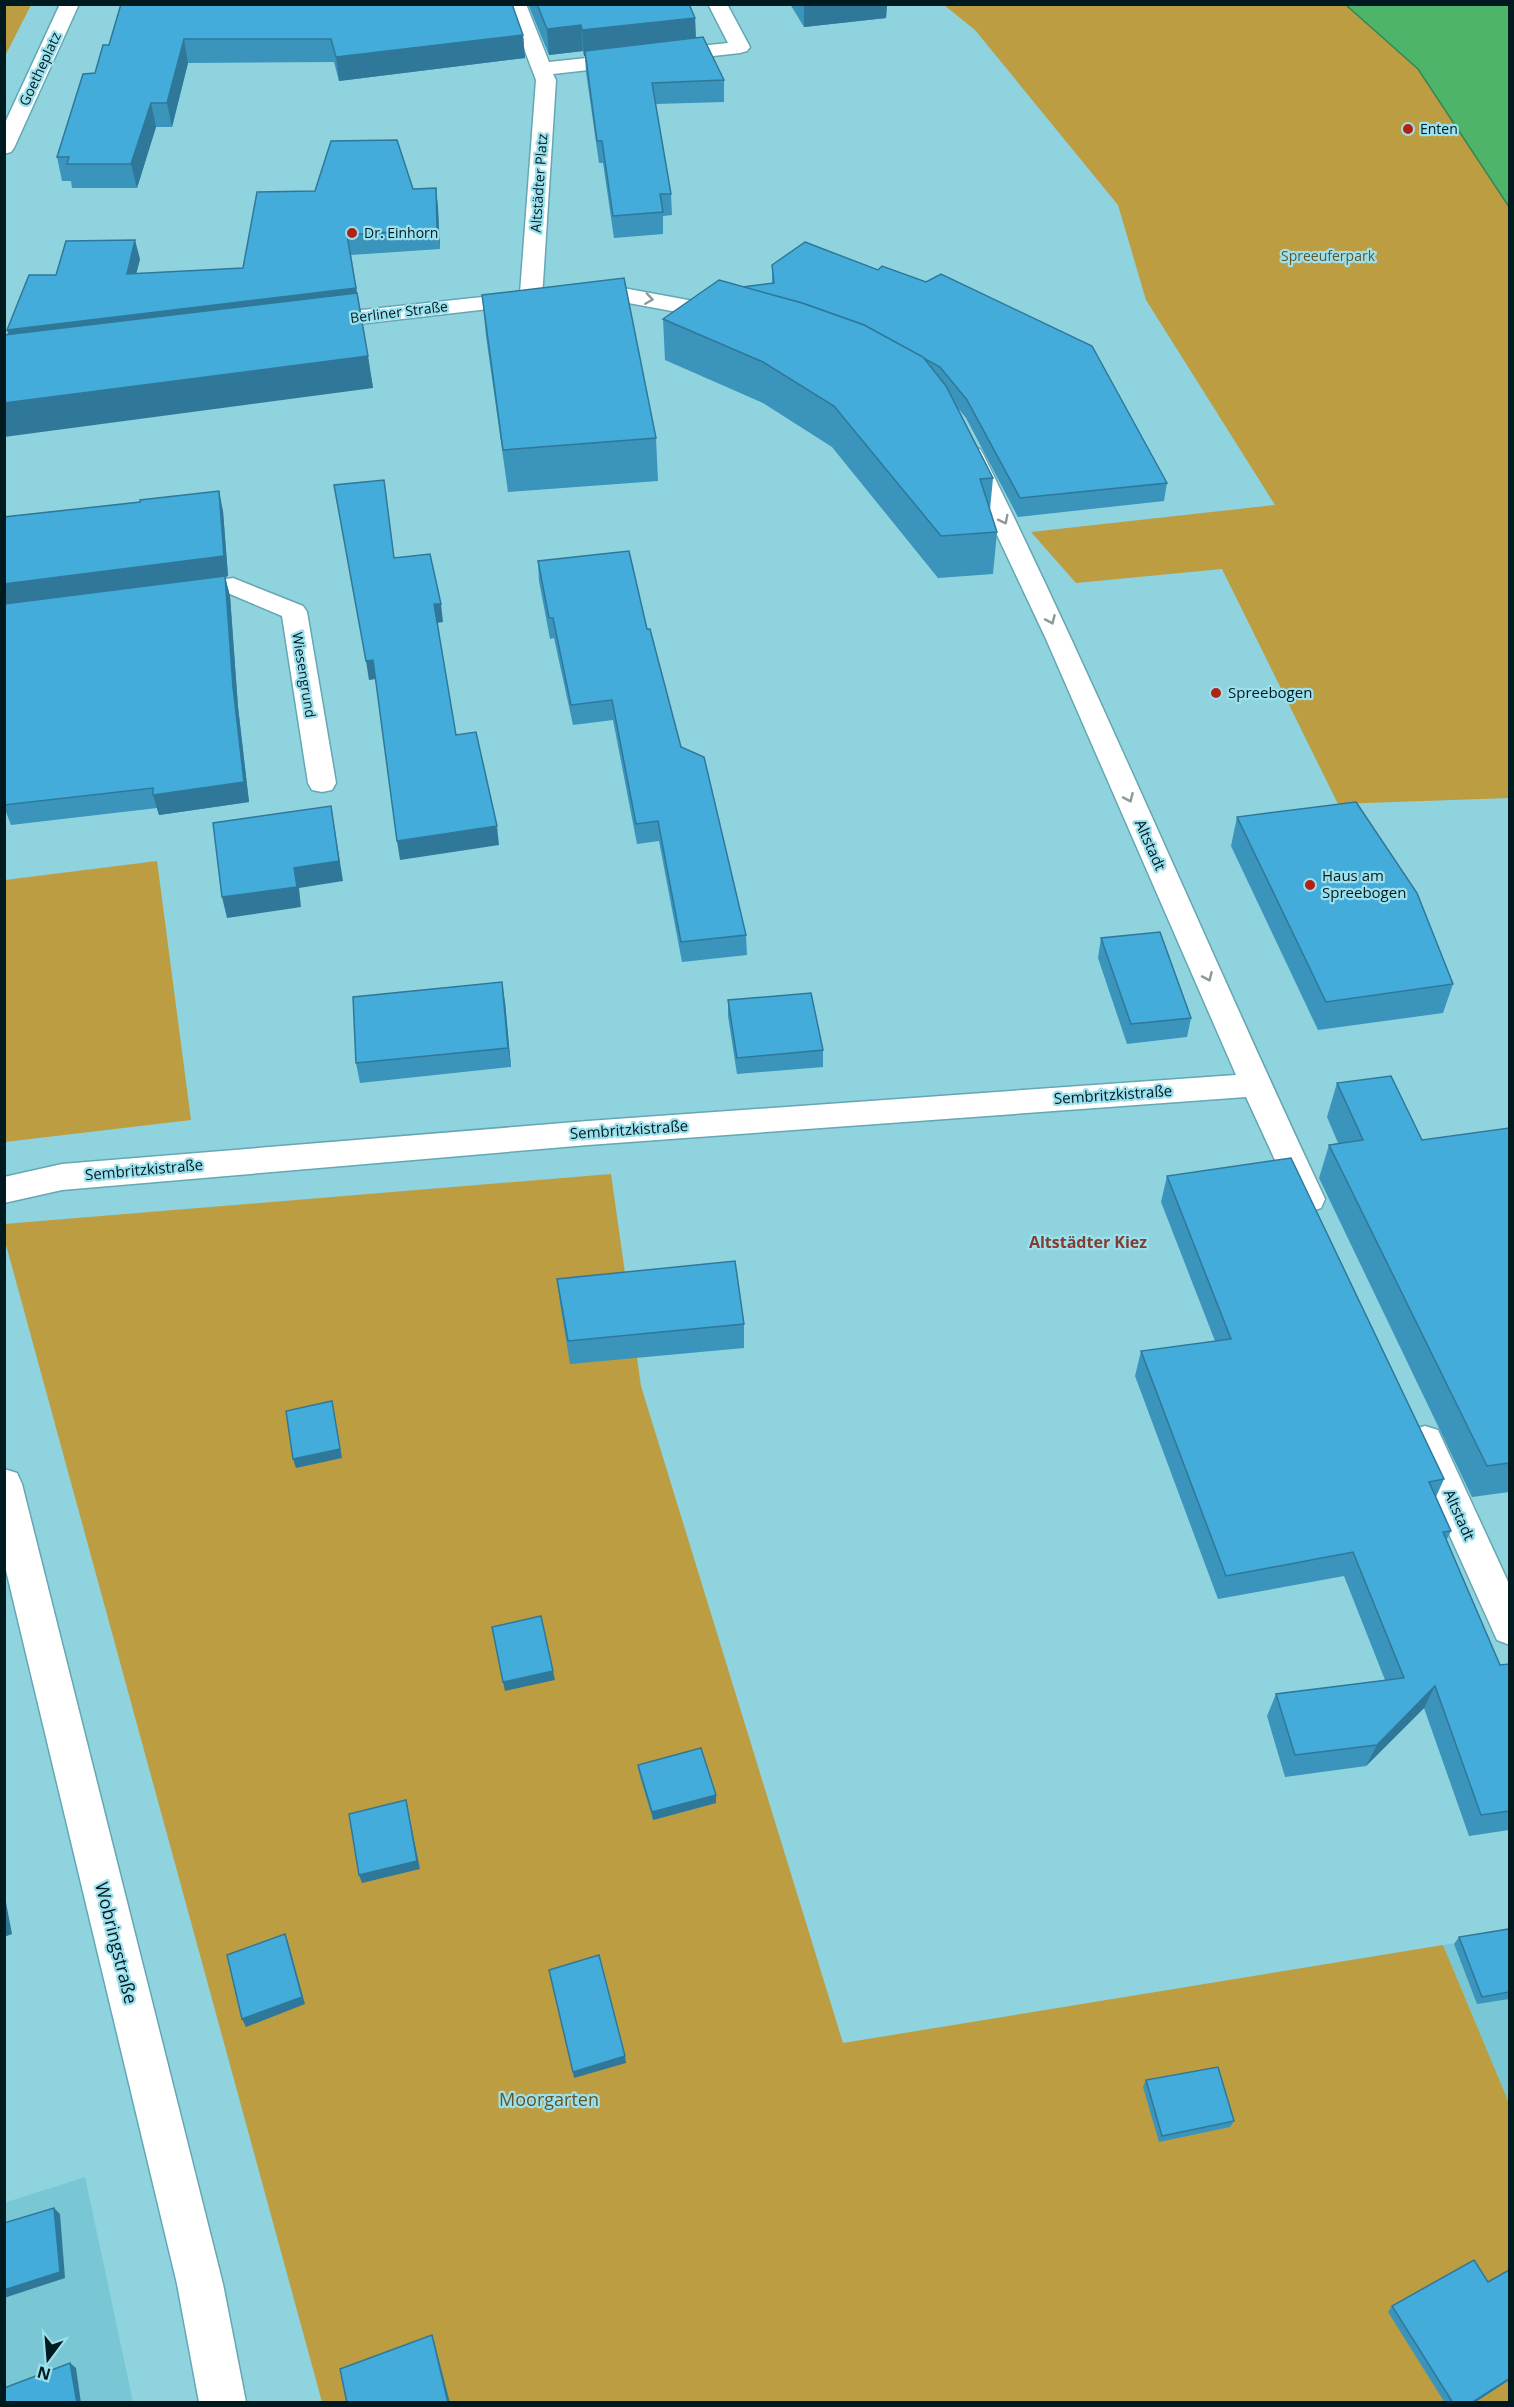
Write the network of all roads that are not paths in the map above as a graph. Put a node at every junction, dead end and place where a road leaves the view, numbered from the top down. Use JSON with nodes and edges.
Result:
{"nodes":[{"id":1,"x":70,"y":4,"type":"edge"},
{"id":2,"x":516,"y":4,"type":"edge"},
{"id":3,"x":717,"y":4,"type":"edge"},
{"id":4,"x":542,"y":69,"type":"junction"},
{"id":5,"x":6,"y":138,"type":"edge"},
{"id":6,"x":531,"y":298,"type":"junction"},
{"id":7,"x":746,"y":319,"type":"edge"},
{"id":8,"x":291,"y":325,"type":"edge"},
{"id":9,"x":961,"y":434,"type":"edge"},
{"id":10,"x":153,"y":597,"type":"edge"},
{"id":11,"x":322,"y":783,"type":"dead end"},
{"id":12,"x":1255,"y":1084,"type":"junction"},
{"id":13,"x":4,"y":1190,"type":"edge"},
{"id":14,"x":1322,"y":1224,"type":"edge"},
{"id":15,"x":1414,"y":1418,"type":"edge"},
{"id":16,"x":4,"y":1484,"type":"edge"},
{"id":17,"x":1509,"y":1628,"type":"edge"},
{"id":18,"x":223,"y":2403,"type":"edge"}],
"edges":[{"from":1,"to":5,"type":"street","name":"Goetheplatz"},
{"from":2,"to":4,"type":"street","name":"Altstädter Platz"},
{"from":3,"to":4,"type":"street"},
{"from":4,"to":6,"type":"street","name":"Altstädter Platz"},
{"from":6,"to":7,"type":"street","one_way":true},
{"from":6,"to":8,"type":"street","name":"Berliner Straße"},
{"from":9,"to":12,"type":"street","name":"Altstadt","one_way":true},
{"from":10,"to":11,"type":"street","name":"Wiesengrund"},
{"from":12,"to":13,"type":"street","name":"Sembritzkistraße"},
{"from":12,"to":14,"type":"street","name":"Altstadt"},
{"from":15,"to":17,"type":"street","name":"Altstadt"},
{"from":16,"to":18,"type":"street","name":"Wobringstraße"}]}
